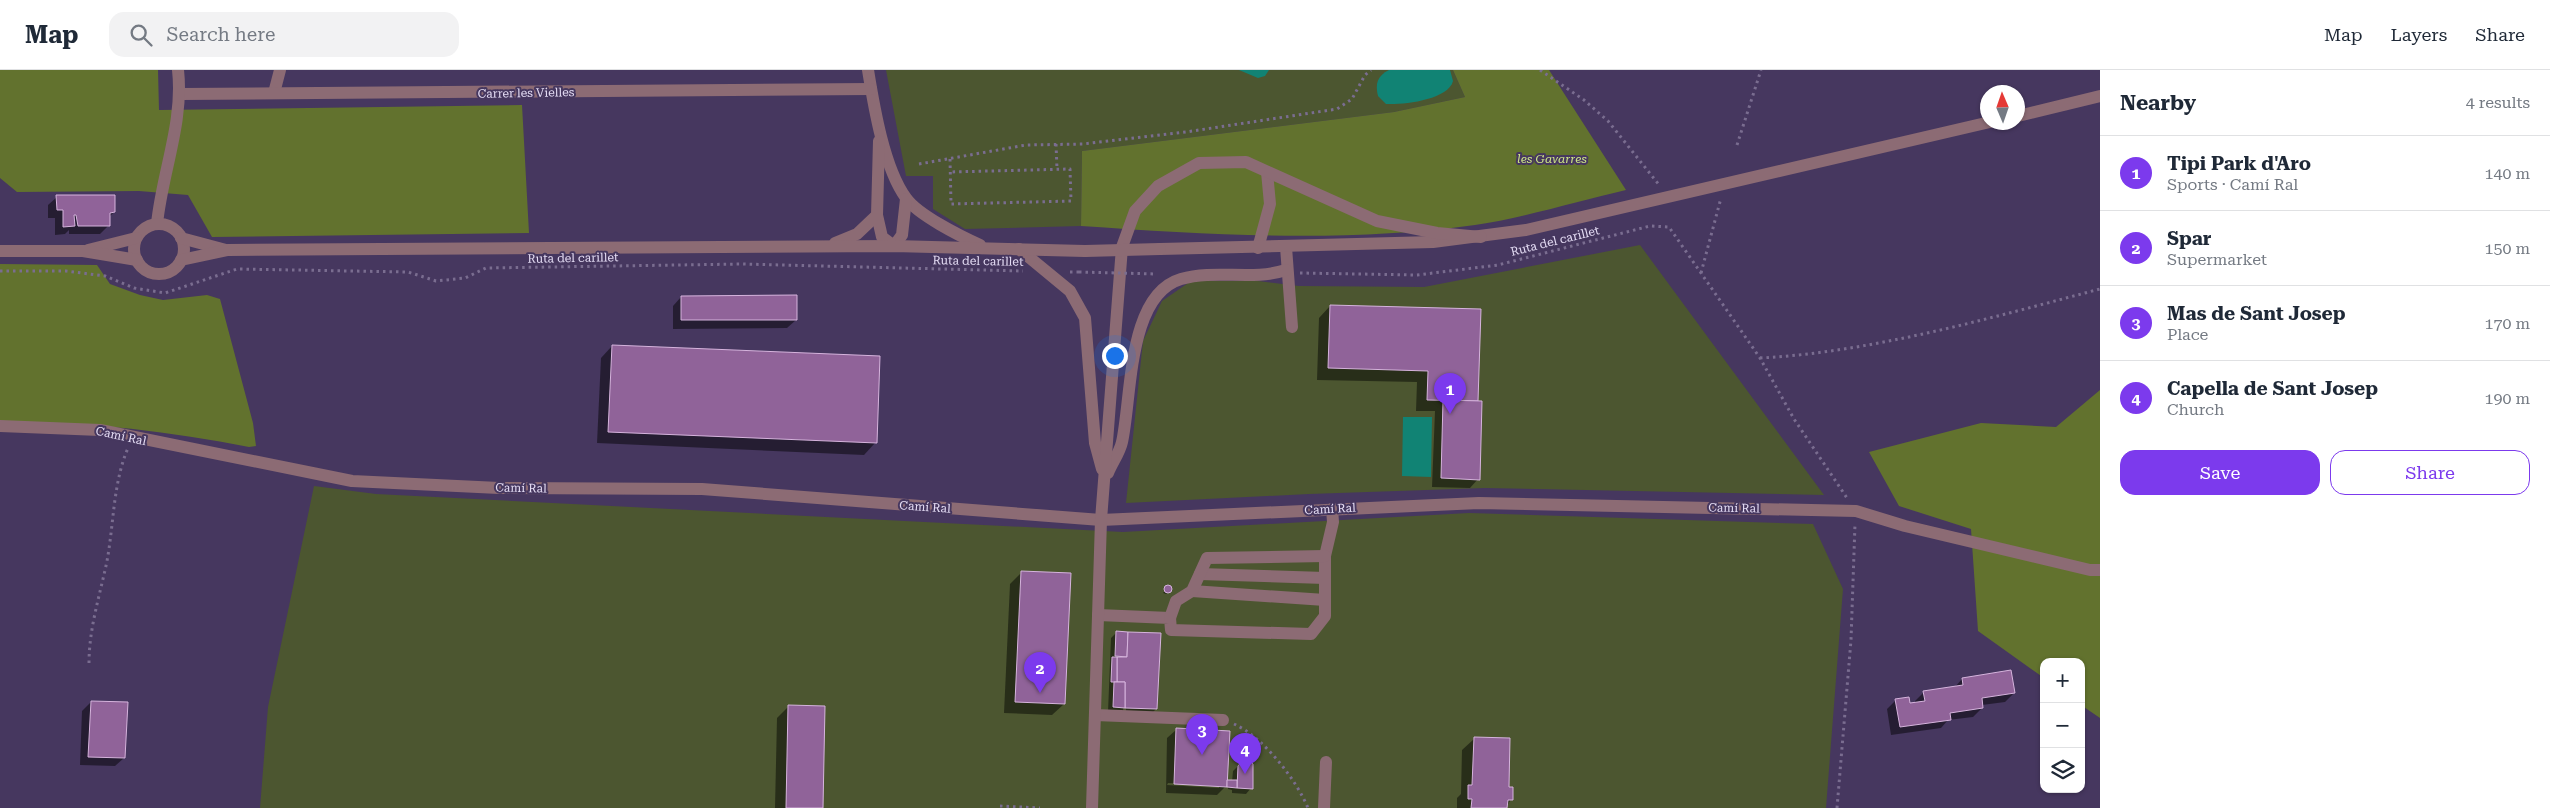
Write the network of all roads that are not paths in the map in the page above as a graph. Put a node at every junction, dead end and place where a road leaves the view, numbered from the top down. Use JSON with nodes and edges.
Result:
{"nodes":[{"id":1,"x":178,"y":70,"type":"edge"},
{"id":2,"x":280,"y":70,"type":"edge"},
{"id":3,"x":868,"y":70,"type":"edge"},
{"id":4,"x":871,"y":89,"type":"junction"},
{"id":5,"x":274,"y":92,"type":"junction"},
{"id":6,"x":181,"y":94,"type":"junction"},
{"id":7,"x":2100,"y":96,"type":"edge"},
{"id":8,"x":2025,"y":114,"type":"edge"},
{"id":9,"x":1980,"y":124,"type":"edge"},
{"id":10,"x":878,"y":126,"type":"junction"},
{"id":11,"x":1267,"y":172,"type":"junction"},
{"id":12,"x":906,"y":199,"type":"junction"},
{"id":13,"x":877,"y":215,"type":"junction"},
{"id":14,"x":157,"y":224,"type":"junction"},
{"id":15,"x":1481,"y":237,"type":"junction"},
{"id":16,"x":136,"y":238,"type":"junction"},
{"id":17,"x":181,"y":238,"type":"junction"},
{"id":18,"x":830,"y":246,"type":"junction"},
{"id":19,"x":894,"y":246,"type":"junction"},
{"id":20,"x":1286,"y":247,"type":"junction"},
{"id":21,"x":986,"y":248,"type":"junction"},
{"id":22,"x":1019,"y":248,"type":"junction"},
{"id":23,"x":1258,"y":248,"type":"junction"},
{"id":24,"x":228,"y":250,"type":"junction"},
{"id":25,"x":0,"y":251,"type":"edge"},
{"id":26,"x":83,"y":251,"type":"junction"},
{"id":27,"x":137,"y":260,"type":"junction"},
{"id":28,"x":181,"y":260,"type":"junction"},
{"id":29,"x":1286,"y":270,"type":"junction"},
{"id":30,"x":1292,"y":327,"type":"dead end"},
{"id":31,"x":0,"y":426,"type":"edge"},
{"id":32,"x":1104,"y":480,"type":"junction"},
{"id":33,"x":1332,"y":509,"type":"junction"},
{"id":34,"x":1101,"y":525,"type":"junction"},
{"id":35,"x":1325,"y":556,"type":"junction"},
{"id":36,"x":2100,"y":570,"type":"edge"},
{"id":37,"x":1200,"y":574,"type":"junction"},
{"id":38,"x":1325,"y":578,"type":"junction"},
{"id":39,"x":1192,"y":591,"type":"junction"},
{"id":40,"x":1325,"y":600,"type":"junction"},
{"id":41,"x":1098,"y":615,"type":"junction"},
{"id":42,"x":1170,"y":618,"type":"junction"},
{"id":43,"x":1095,"y":715,"type":"junction"},
{"id":44,"x":1223,"y":720,"type":"road end"},
{"id":45,"x":1326,"y":762,"type":"dead end"},
{"id":46,"x":1092,"y":808,"type":"edge"},
{"id":47,"x":1324,"y":808,"type":"edge"}],
"edges":[{"from":1,"to":6,"type":"street"},
{"from":2,"to":5,"type":"street"},
{"from":3,"to":4,"type":"street"},
{"from":4,"to":5,"type":"street","name":"Carrer les Vielles"},
{"from":4,"to":10,"type":"street"},
{"from":5,"to":6,"type":"street","name":"Carrer les Vielles"},
{"from":6,"to":14,"type":"street"},
{"from":7,"to":8,"type":"street"},
{"from":9,"to":15,"type":"street"},
{"from":10,"to":12,"type":"street"},
{"from":10,"to":13,"type":"street"},
{"from":11,"to":15,"type":"street"},
{"from":11,"to":23,"type":"street"},
{"from":11,"to":32,"type":"street"},
{"from":12,"to":19,"type":"street"},
{"from":12,"to":21,"type":"street"},
{"from":13,"to":18,"type":"street"},
{"from":13,"to":19,"type":"street"},
{"from":14,"to":16,"type":"street"},
{"from":14,"to":17,"type":"street"},
{"from":15,"to":20,"type":"street"},
{"from":16,"to":26,"type":"street"},
{"from":16,"to":27,"type":"street"},
{"from":17,"to":24,"type":"street"},
{"from":17,"to":28,"type":"street"},
{"from":18,"to":19,"type":"street"},
{"from":18,"to":24,"type":"street"},
{"from":19,"to":21,"type":"street"},
{"from":20,"to":23,"type":"street"},
{"from":20,"to":29,"type":"street"},
{"from":21,"to":22,"type":"street"},
{"from":22,"to":23,"type":"street","bridge":true},
{"from":22,"to":32,"type":"street"},
{"from":24,"to":28,"type":"street"},
{"from":25,"to":26,"type":"street"},
{"from":26,"to":27,"type":"street"},
{"from":27,"to":28,"type":"street"},
{"from":29,"to":30,"type":"street"},
{"from":29,"to":32,"type":"street"},
{"from":31,"to":34,"type":"street","name":"Camí Ral"},
{"from":32,"to":34,"type":"street"},
{"from":33,"to":34,"type":"street","name":"Camí Ral"},
{"from":33,"to":35,"type":"street"},
{"from":33,"to":36,"type":"street","name":"Camí Ral"},
{"from":34,"to":41,"type":"street"},
{"from":35,"to":37,"type":"street"},
{"from":35,"to":38,"type":"street"},
{"from":37,"to":38,"type":"street"},
{"from":37,"to":39,"type":"street"},
{"from":38,"to":40,"type":"street"},
{"from":39,"to":40,"type":"street"},
{"from":39,"to":42,"type":"street"},
{"from":40,"to":42,"type":"street"},
{"from":41,"to":42,"type":"street"},
{"from":41,"to":43,"type":"street"},
{"from":43,"to":44,"type":"street"},
{"from":43,"to":46,"type":"street"},
{"from":45,"to":47,"type":"street"}]}
